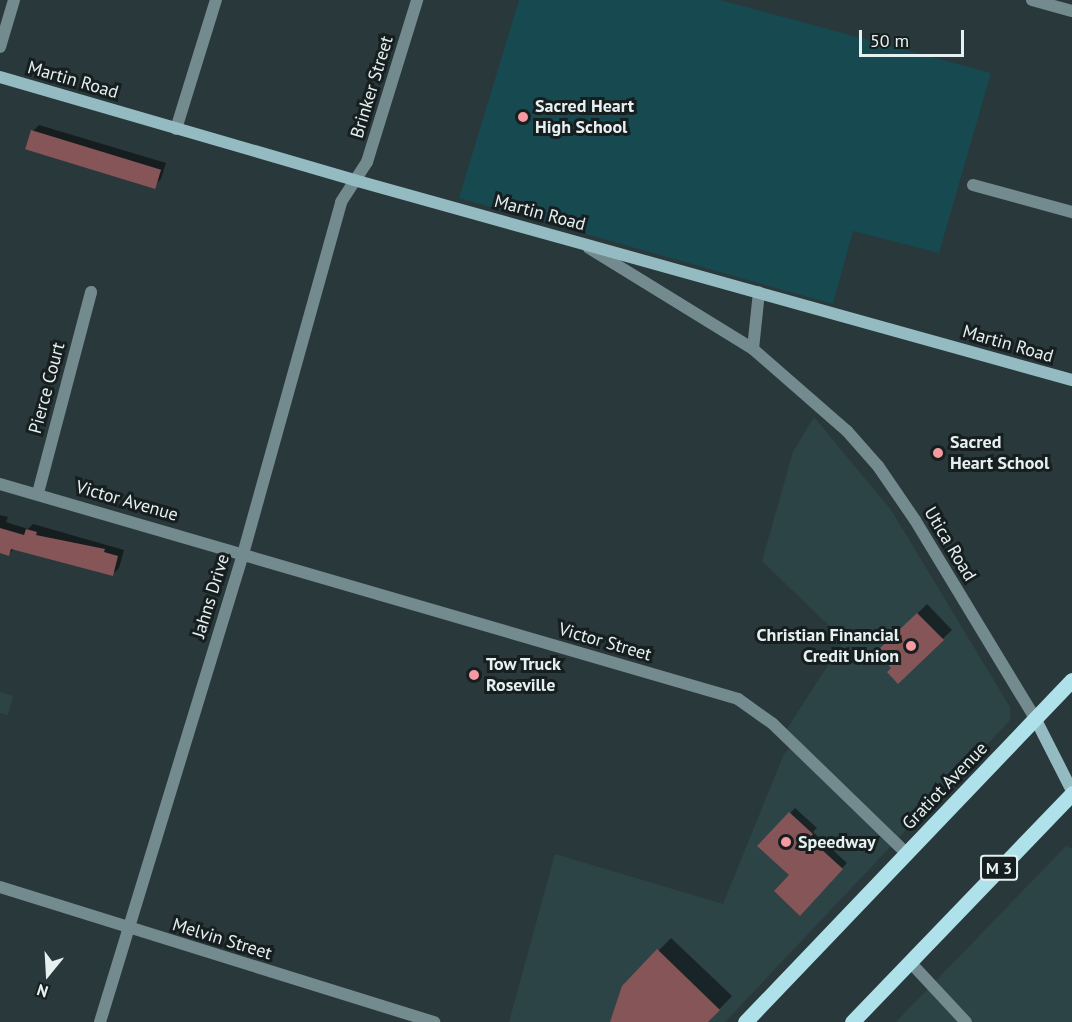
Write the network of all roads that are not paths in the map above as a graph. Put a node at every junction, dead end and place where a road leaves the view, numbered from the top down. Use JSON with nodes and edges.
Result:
{"nodes":[{"id":1,"x":14,"y":0,"type":"edge"},
{"id":2,"x":216,"y":0,"type":"edge"},
{"id":3,"x":417,"y":0,"type":"edge"},
{"id":4,"x":1032,"y":0,"type":"edge"},
{"id":5,"x":1072,"y":11,"type":"edge"},
{"id":6,"x":0,"y":47,"type":"edge"},
{"id":7,"x":0,"y":77,"type":"edge"},
{"id":8,"x":176,"y":129,"type":"junction"},
{"id":9,"x":354,"y":180,"type":"junction"},
{"id":10,"x":974,"y":185,"type":"dead end"},
{"id":11,"x":1072,"y":212,"type":"edge"},
{"id":12,"x":579,"y":242,"type":"junction"},
{"id":13,"x":91,"y":292,"type":"dead end"},
{"id":14,"x":759,"y":292,"type":"junction"},
{"id":15,"x":753,"y":349,"type":"junction"},
{"id":16,"x":1072,"y":380,"type":"edge"},
{"id":17,"x":0,"y":484,"type":"edge"},
{"id":18,"x":38,"y":494,"type":"junction"},
{"id":19,"x":243,"y":554,"type":"junction"},
{"id":20,"x":1072,"y":680,"type":"edge"},
{"id":21,"x":1035,"y":718,"type":"junction"},
{"id":22,"x":1072,"y":792,"type":"edge"},
{"id":23,"x":906,"y":853,"type":"junction"},
{"id":24,"x":0,"y":887,"type":"edge"},
{"id":25,"x":127,"y":929,"type":"junction"},
{"id":26,"x":910,"y":962,"type":"junction"},
{"id":27,"x":100,"y":1022,"type":"edge"},
{"id":28,"x":434,"y":1022,"type":"edge"},
{"id":29,"x":745,"y":1022,"type":"edge"},
{"id":30,"x":852,"y":1022,"type":"edge"},
{"id":31,"x":966,"y":1022,"type":"edge"}],
"edges":[{"from":1,"to":6,"type":"street"},
{"from":2,"to":8,"type":"street"},
{"from":3,"to":9,"type":"street","name":"Brinker Street"},
{"from":4,"to":5,"type":"street"},
{"from":7,"to":8,"type":"street","name":"Martin Road"},
{"from":8,"to":9,"type":"street","name":"Martin Road"},
{"from":9,"to":12,"type":"street","name":"Martin Road"},
{"from":9,"to":19,"type":"street","name":"Jahns Drive"},
{"from":10,"to":11,"type":"street"},
{"from":12,"to":14,"type":"street","name":"Martin Road"},
{"from":12,"to":15,"type":"street","name":"Utica Road"},
{"from":13,"to":18,"type":"street","name":"Pierce Court"},
{"from":14,"to":15,"type":"street"},
{"from":14,"to":16,"type":"street","name":"Martin Road"},
{"from":15,"to":21,"type":"street","name":"Utica Road"},
{"from":17,"to":18,"type":"street","name":"Victor Avenue"},
{"from":18,"to":19,"type":"street","name":"Victor Avenue"},
{"from":19,"to":23,"type":"street","name":"Victor Street"},
{"from":19,"to":25,"type":"street","name":"Jahns Drive"},
{"from":20,"to":21,"type":"main road","name":"Gratiot Avenue"},
{"from":21,"to":22,"type":"street","name":"Utica Road"},
{"from":21,"to":23,"type":"main road","name":"Gratiot Avenue"},
{"from":22,"to":26,"type":"main road","number":"M 3"},
{"from":23,"to":29,"type":"main road","name":"Gratiot Avenue"},
{"from":24,"to":25,"type":"street","name":"Melvin Street"},
{"from":25,"to":27,"type":"street","name":"Jahns Drive"},
{"from":25,"to":28,"type":"street","name":"Melvin Street"},
{"from":26,"to":30,"type":"main road","number":"M 3"},
{"from":26,"to":31,"type":"street"}]}
